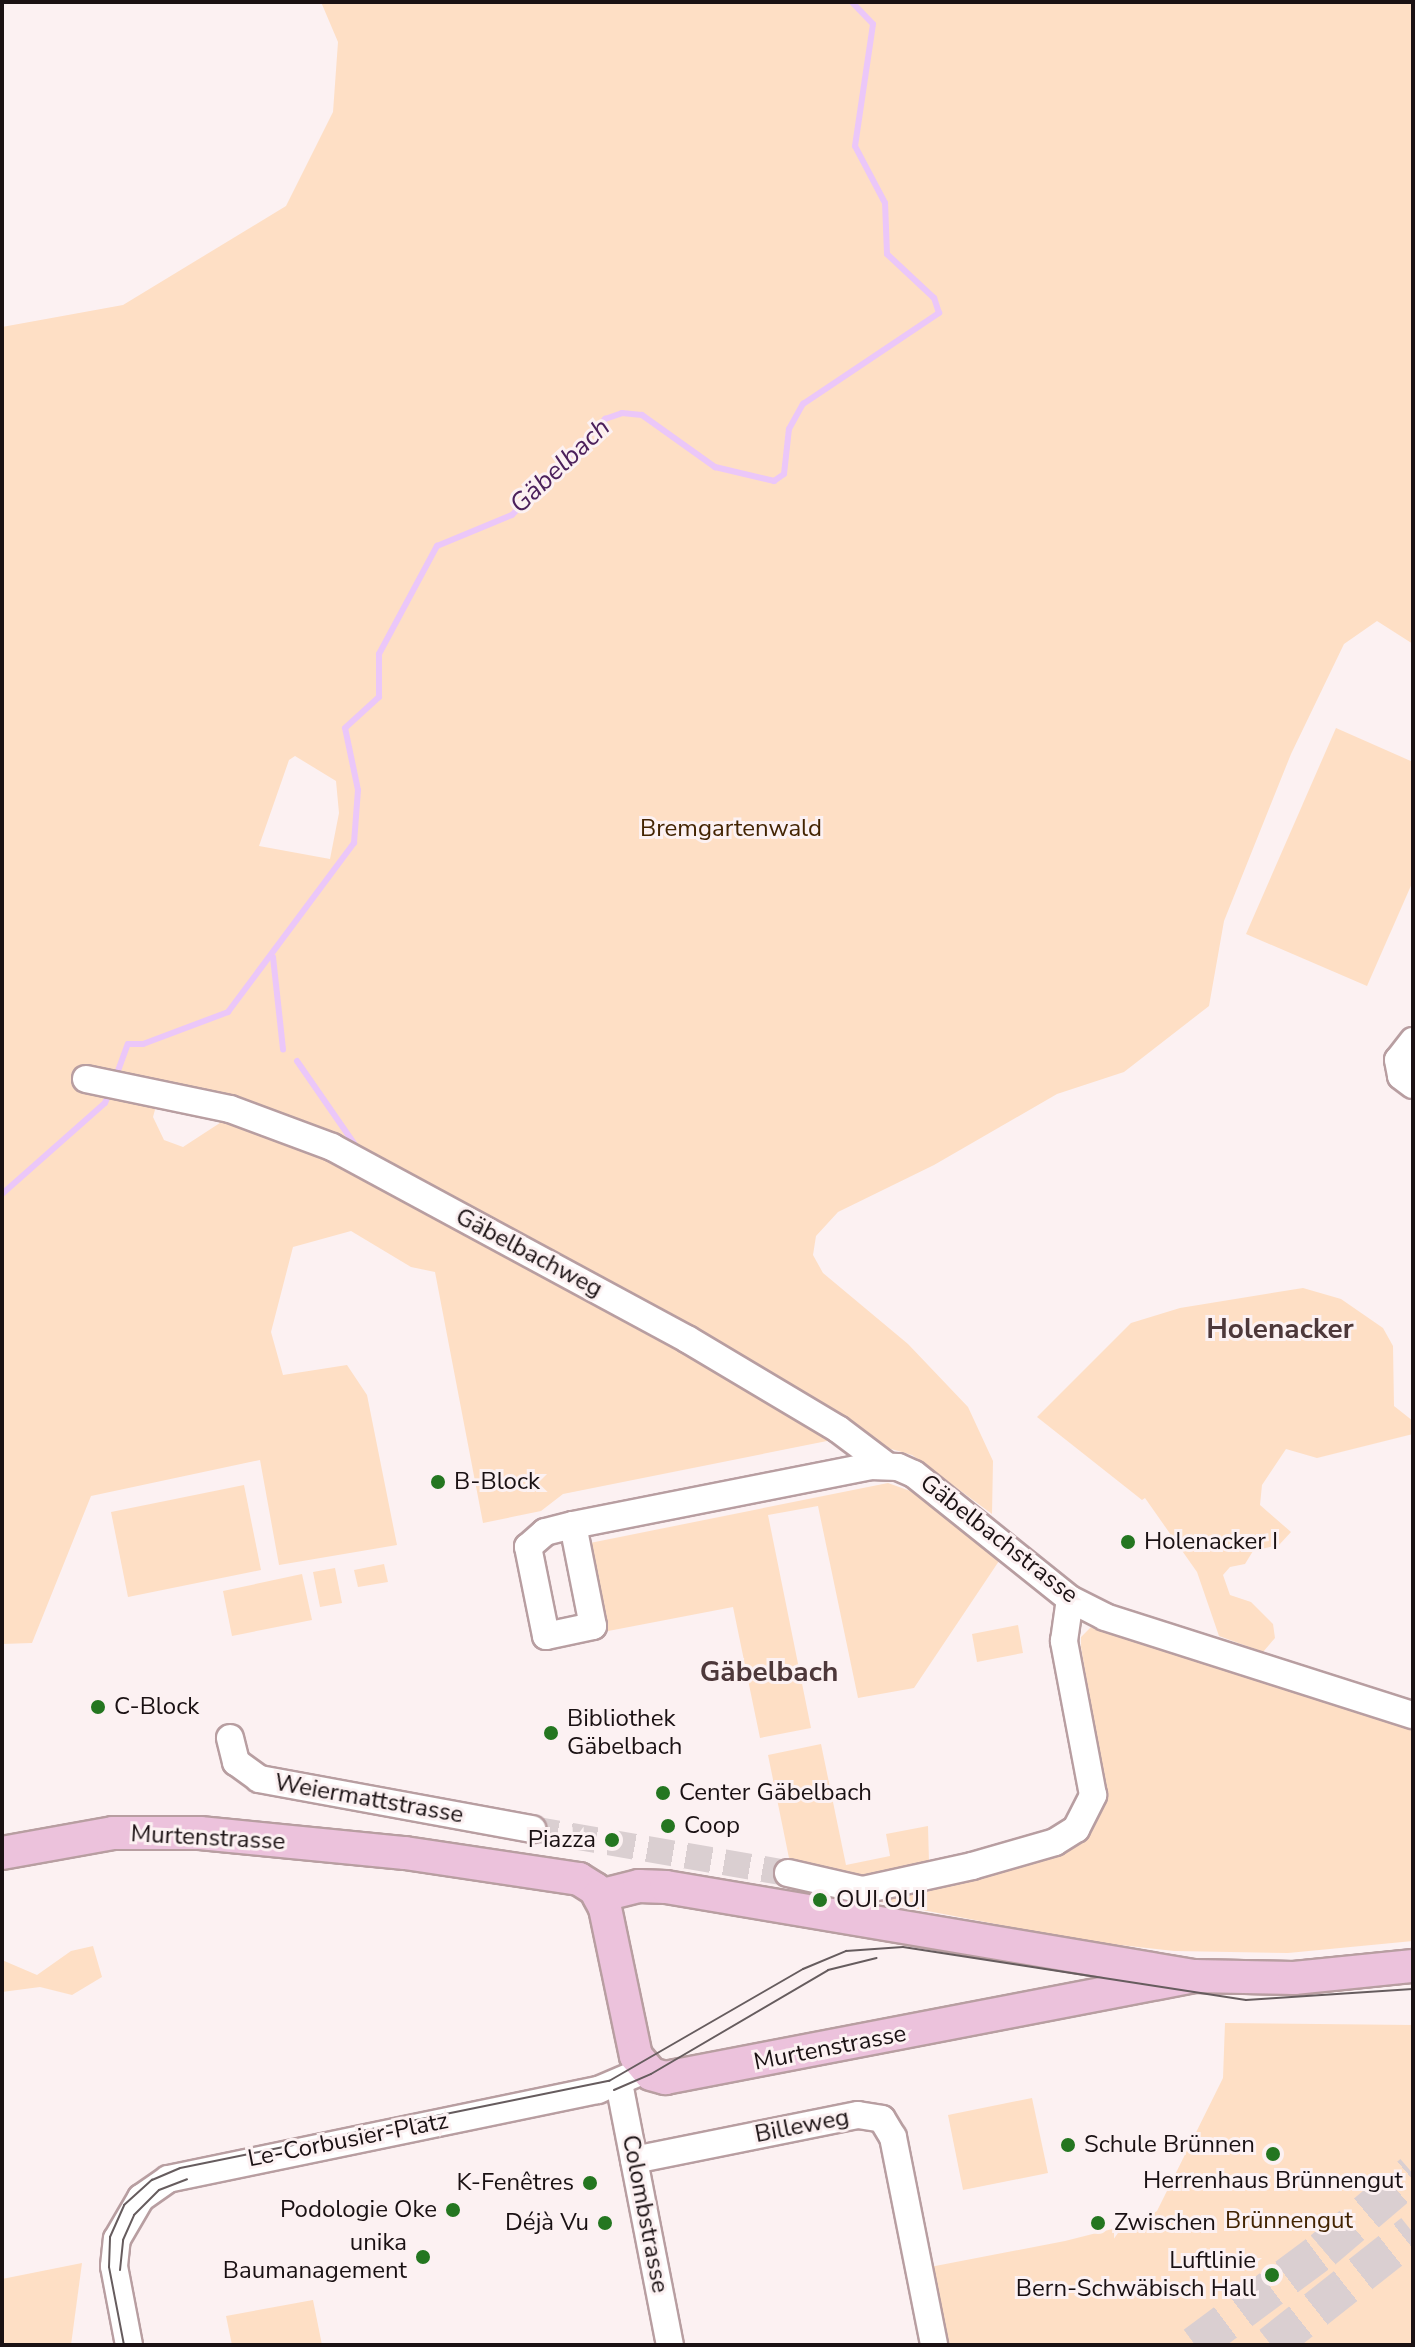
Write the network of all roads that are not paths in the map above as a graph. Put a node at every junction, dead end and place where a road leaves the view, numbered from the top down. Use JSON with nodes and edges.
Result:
{"nodes":[{"id":1,"x":1413,"y":1041,"type":"edge"},
{"id":2,"x":86,"y":1079,"type":"dead end"},
{"id":3,"x":1413,"y":1085,"type":"edge"},
{"id":4,"x":886,"y":1465,"type":"junction"},
{"id":5,"x":573,"y":1525,"type":"dead end"},
{"id":6,"x":1070,"y":1599,"type":"junction"},
{"id":7,"x":1413,"y":1715,"type":"edge"},
{"id":8,"x":230,"y":1738,"type":"dead end"},
{"id":9,"x":532,"y":1829,"type":"tunnel mouth"},
{"id":10,"x":2,"y":1853,"type":"edge"},
{"id":11,"x":788,"y":1873,"type":"tunnel mouth"},
{"id":12,"x":599,"y":1896,"type":"junction"},
{"id":13,"x":1413,"y":1966,"type":"edge"},
{"id":14,"x":1194,"y":1976,"type":"junction"},
{"id":15,"x":632,"y":2076,"type":"junction"},
{"id":16,"x":634,"y":2160,"type":"junction"},
{"id":17,"x":129,"y":2345,"type":"edge"},
{"id":18,"x":670,"y":2345,"type":"edge"},
{"id":19,"x":934,"y":2345,"type":"edge"}],
"edges":[{"from":1,"to":3,"type":"street"},
{"from":2,"to":4,"type":"street","name":"Gäbelbachweg"},
{"from":4,"to":5,"type":"street"},
{"from":4,"to":6,"type":"street","name":"Gäbelbachstrasse"},
{"from":6,"to":7,"type":"street","name":"Gäbelbachstrasse"},
{"from":6,"to":11,"type":"street"},
{"from":8,"to":9,"type":"street","name":"Weiermattstrasse"},
{"from":10,"to":12,"type":"main road","name":"Murtenstrasse"},
{"from":12,"to":14,"type":"main road","name":"Murtenstrasse"},
{"from":12,"to":15,"type":"main road"},
{"from":13,"to":14,"type":"main road","name":"Murtenstrasse"},
{"from":14,"to":15,"type":"main road","name":"Murtenstrasse"},
{"from":15,"to":16,"type":"street","name":"Colombstrasse"},
{"from":15,"to":17,"type":"street","name":"Le-Corbusier-Platz"},
{"from":16,"to":18,"type":"street","name":"Colombstrasse"},
{"from":16,"to":19,"type":"street","name":"Billeweg"}]}
